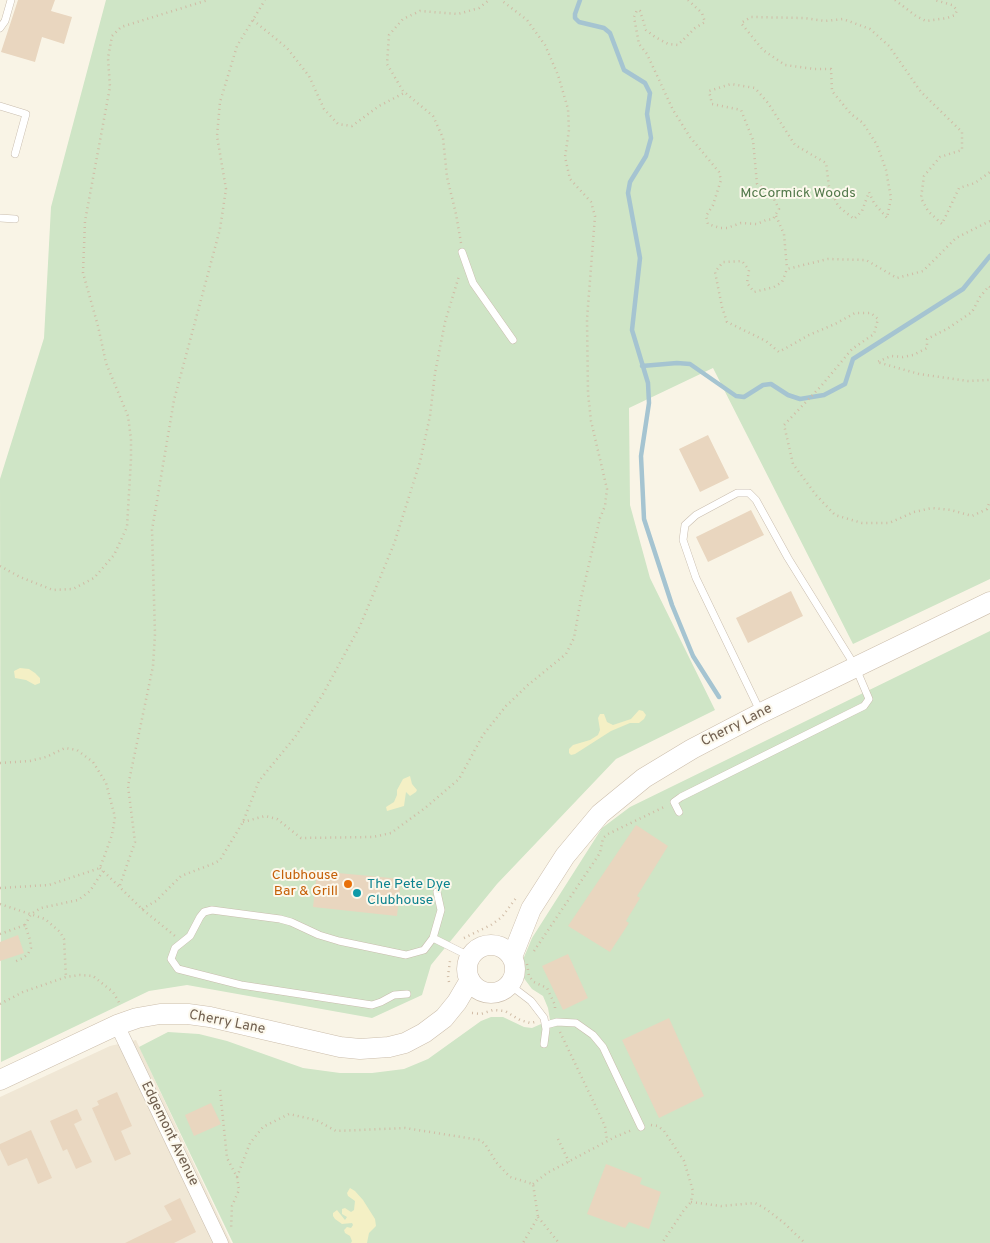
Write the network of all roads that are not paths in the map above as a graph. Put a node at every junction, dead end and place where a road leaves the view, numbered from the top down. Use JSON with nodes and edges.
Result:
{"nodes":[{"id":1,"x":11,"y":0,"type":"edge"},
{"id":2,"x":0,"y":28,"type":"edge"},
{"id":3,"x":0,"y":106,"type":"edge"},
{"id":4,"x":14,"y":154,"type":"dead end"},
{"id":5,"x":0,"y":218,"type":"edge"},
{"id":6,"x":15,"y":219,"type":"dead end"},
{"id":7,"x":462,"y":252,"type":"road end"},
{"id":8,"x":513,"y":340,"type":"dead end"},
{"id":9,"x":990,"y":602,"type":"edge"},
{"id":10,"x":855,"y":666,"type":"junction"},
{"id":11,"x":761,"y":713,"type":"junction"},
{"id":12,"x":679,"y":812,"type":"dead end"},
{"id":13,"x":436,"y":892,"type":"dead end"},
{"id":14,"x":433,"y":938,"type":"junction"},
{"id":15,"x":512,"y":954,"type":"junction"},
{"id":16,"x":470,"y":957,"type":"junction"},
{"id":17,"x":510,"y":984,"type":"junction"},
{"id":18,"x":478,"y":986,"type":"junction"},
{"id":19,"x":407,"y":994,"type":"dead end"},
{"id":20,"x":117,"y":1025,"type":"junction"},
{"id":21,"x":546,"y":1025,"type":"junction"},
{"id":22,"x":544,"y":1044,"type":"dead end"},
{"id":23,"x":0,"y":1080,"type":"edge"},
{"id":24,"x":641,"y":1127,"type":"road end"},
{"id":25,"x":227,"y":1239,"type":"edge"}],
"edges":[{"from":1,"to":2,"type":"lane"},
{"from":3,"to":4,"type":"lane"},
{"from":5,"to":6,"type":"lane"},
{"from":7,"to":8,"type":"lane"},
{"from":9,"to":10,"type":"street","name":"Cherry Lane"},
{"from":10,"to":11,"type":"street","name":"Cherry Lane"},
{"from":10,"to":11,"type":"lane"},
{"from":10,"to":12,"type":"lane"},
{"from":11,"to":15,"type":"street","name":"Cherry Lane"},
{"from":13,"to":14,"type":"lane"},
{"from":14,"to":16,"type":"lane"},
{"from":14,"to":19,"type":"lane"},
{"from":15,"to":16,"type":"street"},
{"from":15,"to":17,"type":"street"},
{"from":16,"to":18,"type":"street"},
{"from":17,"to":18,"type":"street"},
{"from":17,"to":21,"type":"lane"},
{"from":18,"to":20,"type":"street","name":"Cherry Lane"},
{"from":20,"to":23,"type":"street","name":"Cherry Lane"},
{"from":20,"to":25,"type":"street","name":"Edgemont Avenue"},
{"from":21,"to":22,"type":"lane"},
{"from":21,"to":24,"type":"lane"}]}
